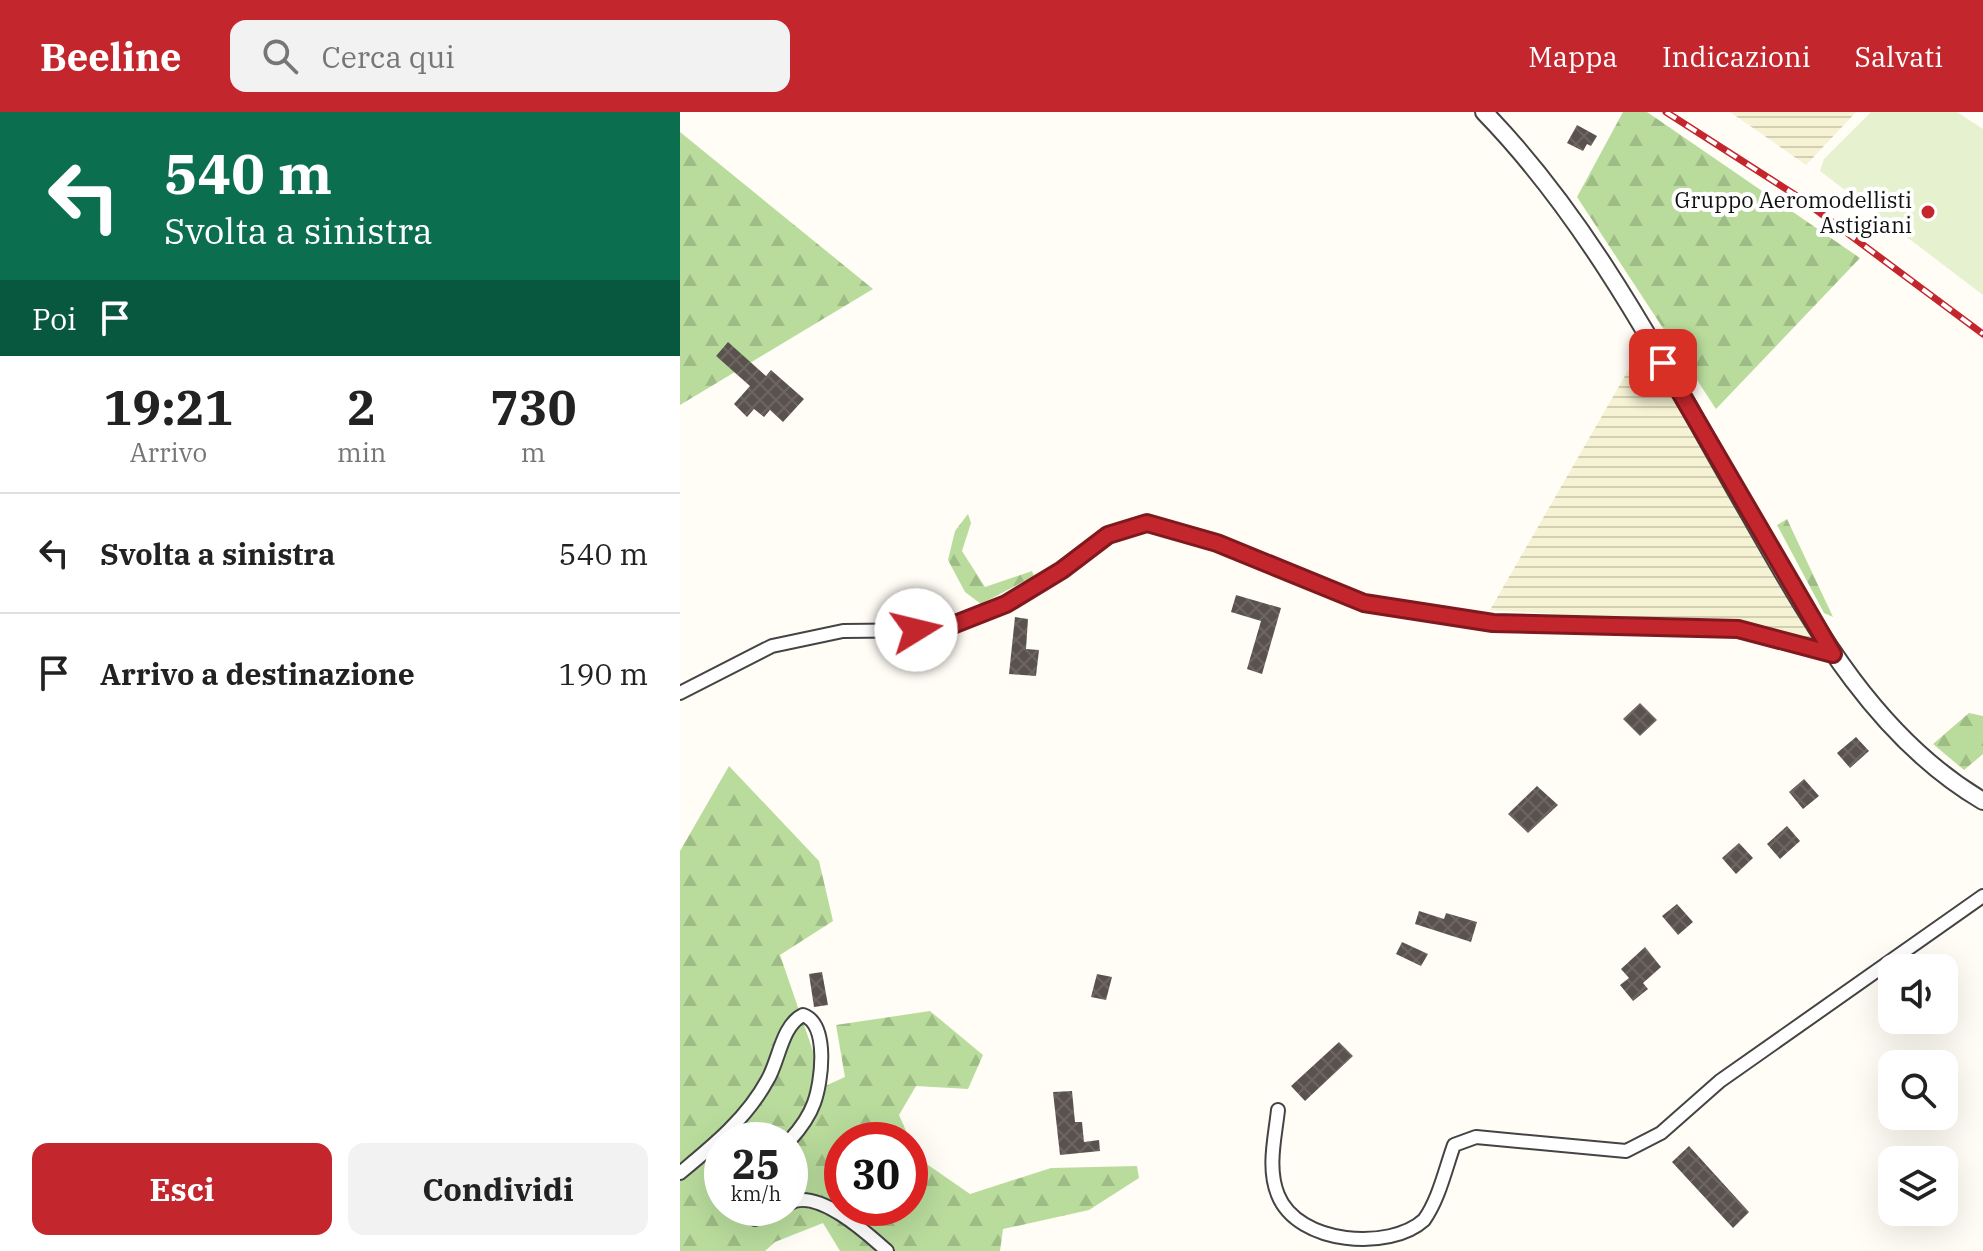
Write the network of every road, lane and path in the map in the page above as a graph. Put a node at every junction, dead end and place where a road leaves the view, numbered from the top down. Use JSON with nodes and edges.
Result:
{"nodes":[{"id":1,"x":1484,"y":112,"type":"edge"},
{"id":2,"x":1833,"y":654,"type":"junction"},
{"id":3,"x":680,"y":693,"type":"edge"},
{"id":4,"x":1983,"y":801,"type":"edge"},
{"id":5,"x":1983,"y":896,"type":"edge"},
{"id":6,"x":1278,"y":1110,"type":"dead end"},
{"id":7,"x":738,"y":1122,"type":"edge"},
{"id":8,"x":803,"y":1122,"type":"edge"},
{"id":9,"x":704,"y":1152,"type":"edge"},
{"id":10,"x":680,"y":1173,"type":"edge"},
{"id":11,"x":808,"y":1198,"type":"edge"},
{"id":12,"x":887,"y":1251,"type":"edge"}],
"edges":[{"from":1,"to":2,"type":"street"},
{"from":2,"to":3,"type":"street"},
{"from":2,"to":4,"type":"street"},
{"from":5,"to":6,"type":"street"},
{"from":7,"to":8,"type":"street"},
{"from":9,"to":10,"type":"street"},
{"from":11,"to":12,"type":"street"}]}
